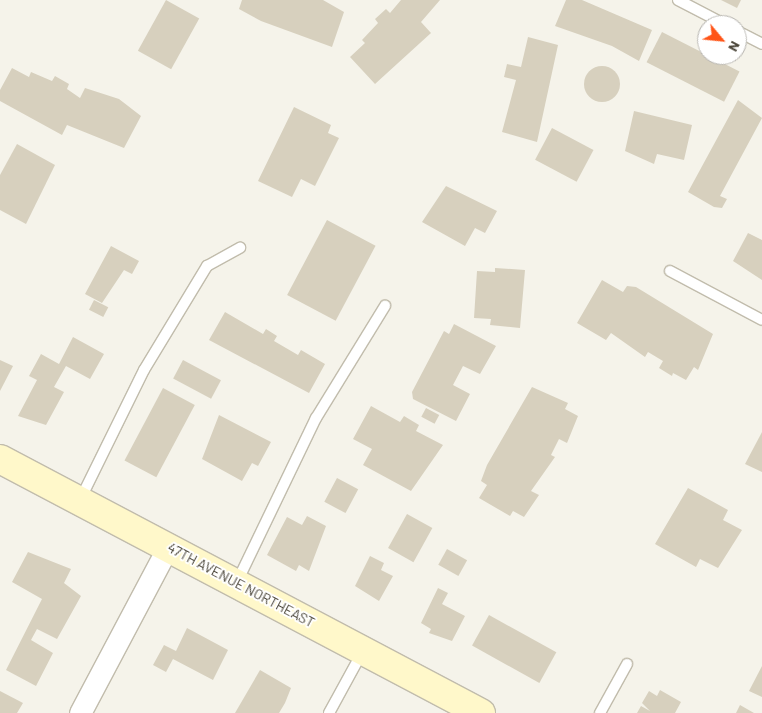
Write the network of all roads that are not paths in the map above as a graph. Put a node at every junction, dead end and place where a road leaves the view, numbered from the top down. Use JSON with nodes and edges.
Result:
{"nodes":[{"id":1,"x":678,"y":0,"type":"edge"},
{"id":2,"x":707,"y":15,"type":"edge"},
{"id":3,"x":747,"y":36,"type":"edge"},
{"id":4,"x":762,"y":44,"type":"edge"},
{"id":5,"x":240,"y":248,"type":"dead end"},
{"id":6,"x":670,"y":271,"type":"dead end"},
{"id":7,"x":386,"y":306,"type":"dead end"},
{"id":8,"x":762,"y":320,"type":"edge"},
{"id":9,"x":0,"y":459,"type":"edge"},
{"id":10,"x":80,"y":501,"type":"junction"},
{"id":11,"x":168,"y":547,"type":"junction"},
{"id":12,"x":236,"y":583,"type":"junction"},
{"id":13,"x":363,"y":650,"type":"junction"},
{"id":14,"x":627,"y":664,"type":"dead end"},
{"id":15,"x":80,"y":713,"type":"edge"},
{"id":16,"x":329,"y":713,"type":"edge"},
{"id":17,"x":481,"y":713,"type":"edge"},
{"id":18,"x":600,"y":713,"type":"edge"}],
"edges":[{"from":1,"to":2,"type":"lane"},
{"from":3,"to":4,"type":"lane"},
{"from":5,"to":10,"type":"lane"},
{"from":6,"to":8,"type":"lane"},
{"from":7,"to":12,"type":"lane"},
{"from":9,"to":10,"type":"street","name":"47TH AVENUE NORTHEAST"},
{"from":10,"to":11,"type":"street","name":"47TH AVENUE NORTHEAST"},
{"from":11,"to":12,"type":"street","name":"47TH AVENUE NORTHEAST"},
{"from":11,"to":15,"type":"street"},
{"from":12,"to":13,"type":"street","name":"47TH AVENUE NORTHEAST"},
{"from":13,"to":16,"type":"lane"},
{"from":13,"to":17,"type":"street","name":"47TH AVENUE NORTHEAST"},
{"from":14,"to":18,"type":"lane"}]}
